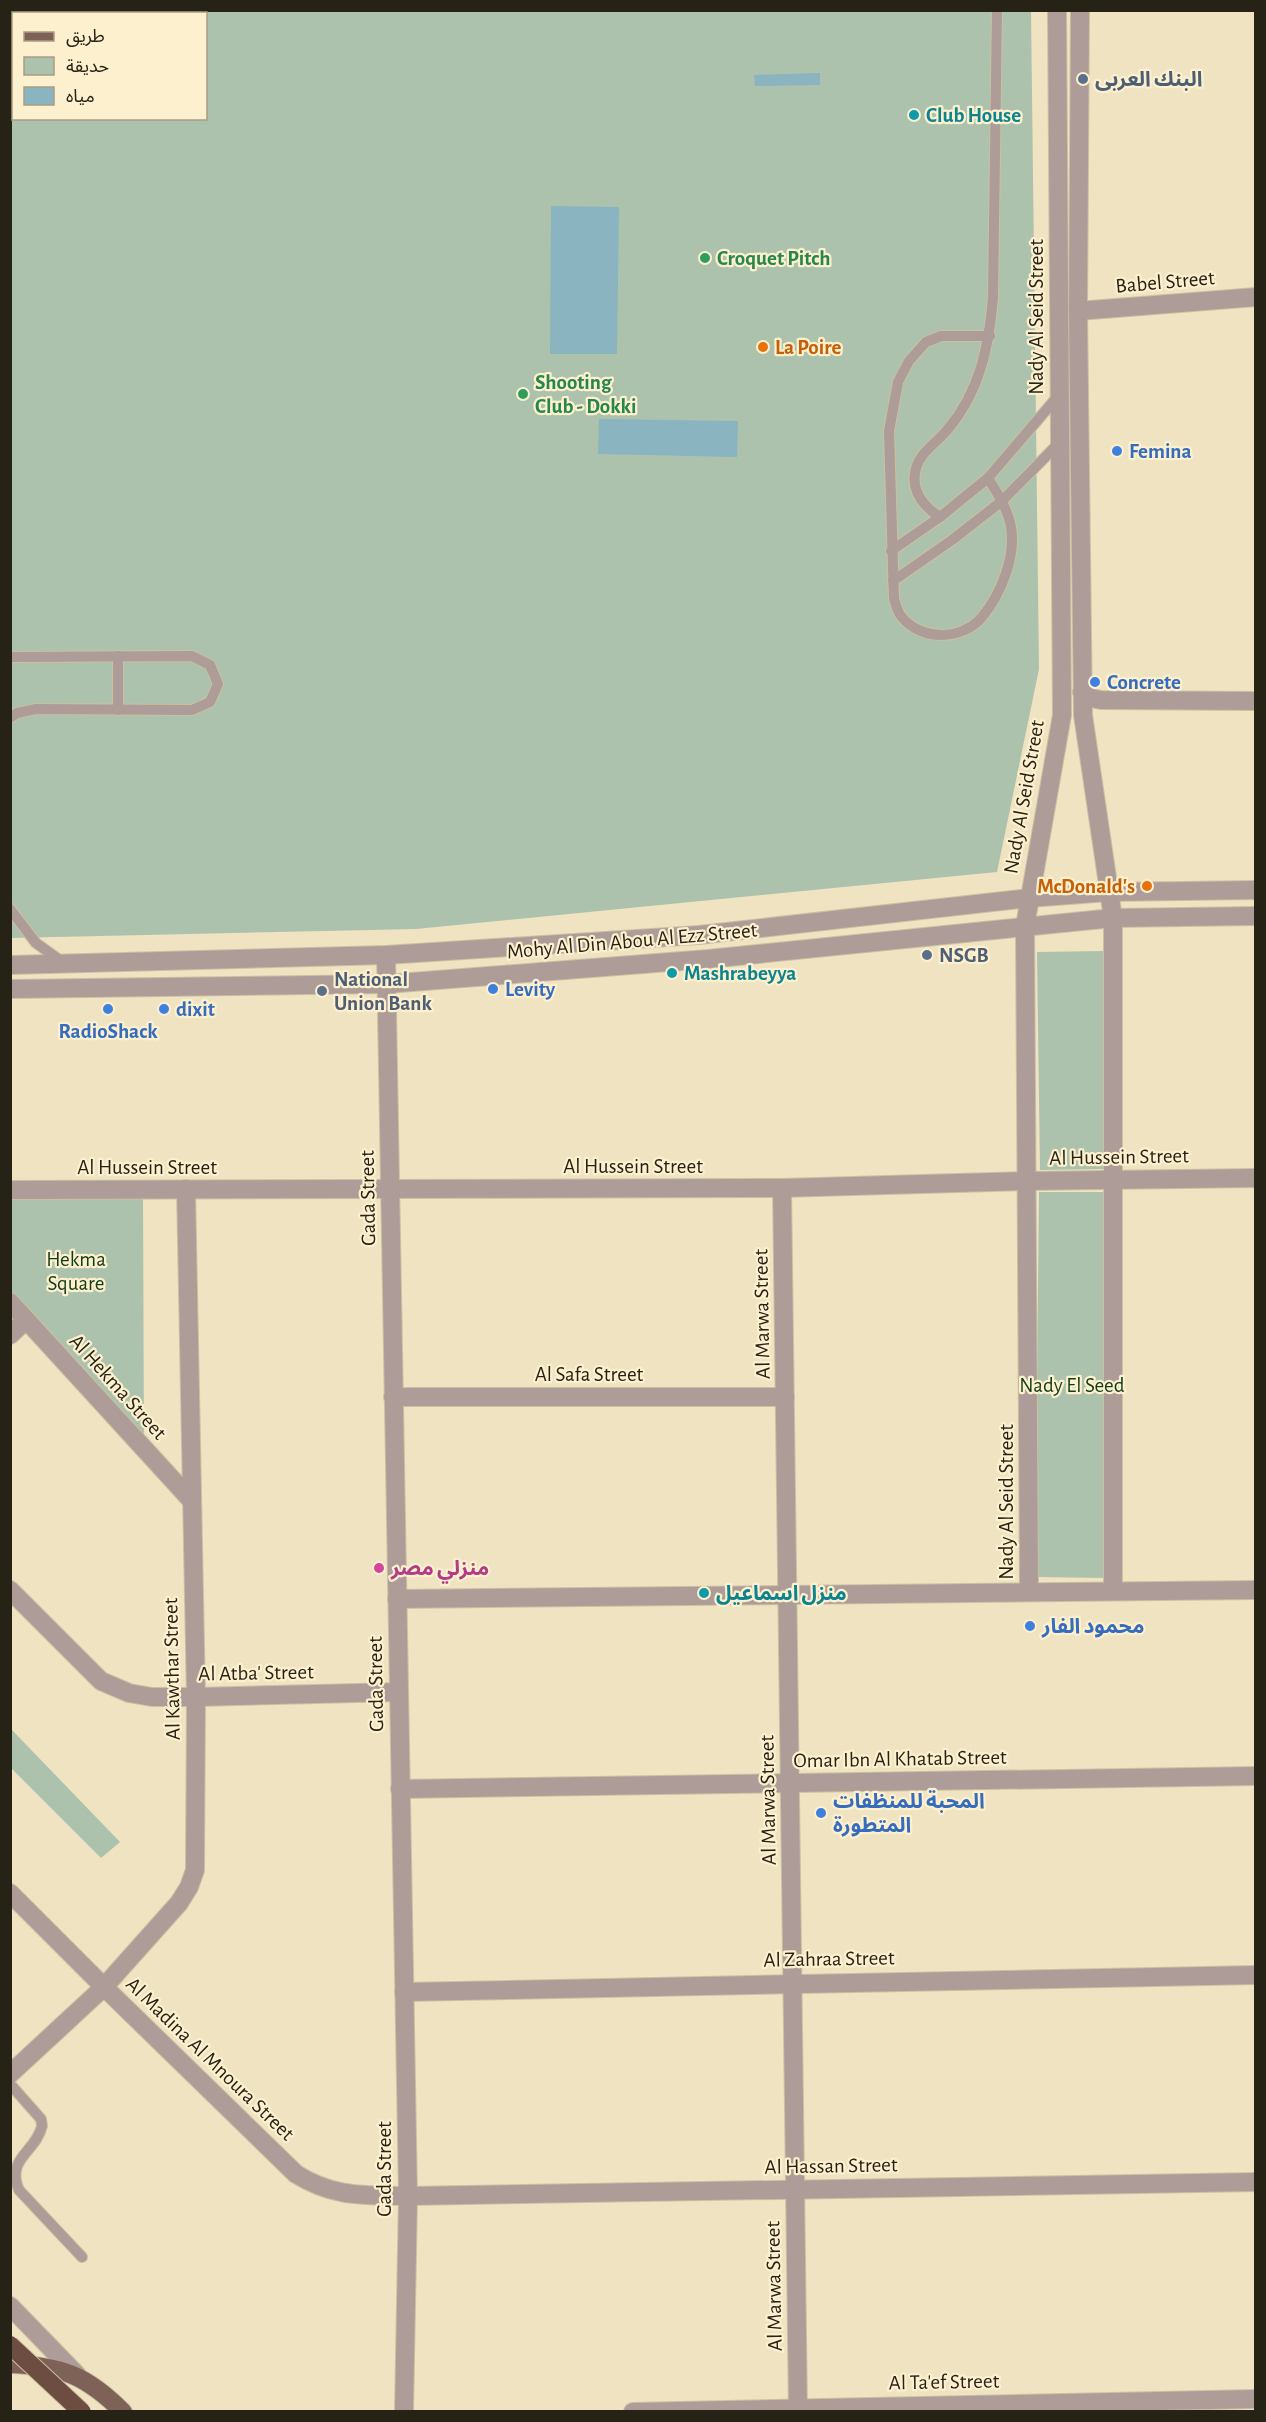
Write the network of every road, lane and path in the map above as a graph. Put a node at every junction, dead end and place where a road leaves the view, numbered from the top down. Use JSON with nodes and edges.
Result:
{"nodes":[{"id":1,"x":997,"y":10,"type":"edge"},
{"id":2,"x":1057,"y":10,"type":"edge"},
{"id":3,"x":1080,"y":10,"type":"edge"},
{"id":4,"x":1256,"y":297,"type":"edge"},
{"id":5,"x":1078,"y":311,"type":"junction"},
{"id":6,"x":990,"y":336,"type":"junction"},
{"id":7,"x":1059,"y":395,"type":"junction"},
{"id":8,"x":1060,"y":442,"type":"junction"},
{"id":9,"x":988,"y":478,"type":"junction"},
{"id":10,"x":1002,"y":501,"type":"junction"},
{"id":11,"x":940,"y":517,"type":"junction"},
{"id":12,"x":891,"y":551,"type":"junction"},
{"id":13,"x":892,"y":581,"type":"junction"},
{"id":14,"x":118,"y":656,"type":"junction"},
{"id":15,"x":10,"y":657,"type":"edge"},
{"id":16,"x":1082,"y":692,"type":"junction"},
{"id":17,"x":1256,"y":701,"type":"edge"},
{"id":18,"x":118,"y":710,"type":"junction"},
{"id":19,"x":10,"y":718,"type":"edge"},
{"id":20,"x":1256,"y":890,"type":"edge"},
{"id":21,"x":1109,"y":892,"type":"junction"},
{"id":22,"x":1029,"y":898,"type":"junction"},
{"id":23,"x":10,"y":909,"type":"edge"},
{"id":24,"x":1256,"y":916,"type":"edge"},
{"id":25,"x":1113,"y":918,"type":"junction"},
{"id":26,"x":1026,"y":926,"type":"junction"},
{"id":27,"x":386,"y":955,"type":"junction"},
{"id":28,"x":67,"y":964,"type":"junction"},
{"id":29,"x":10,"y":965,"type":"edge"},
{"id":30,"x":386,"y":984,"type":"junction"},
{"id":31,"x":10,"y":989,"type":"edge"},
{"id":32,"x":1256,"y":1178,"type":"edge"},
{"id":33,"x":1114,"y":1179,"type":"junction"},
{"id":34,"x":1027,"y":1180,"type":"junction"},
{"id":35,"x":390,"y":1187,"type":"junction"},
{"id":36,"x":783,"y":1188,"type":"junction"},
{"id":37,"x":10,"y":1190,"type":"edge"},
{"id":38,"x":186,"y":1190,"type":"junction"},
{"id":39,"x":10,"y":1302,"type":"edge"},
{"id":40,"x":26,"y":1320,"type":"junction"},
{"id":41,"x":10,"y":1335,"type":"edge"},
{"id":42,"x":393,"y":1397,"type":"junction"},
{"id":43,"x":785,"y":1397,"type":"junction"},
{"id":44,"x":192,"y":1501,"type":"junction"},
{"id":45,"x":10,"y":1590,"type":"edge"},
{"id":46,"x":1256,"y":1590,"type":"edge"},
{"id":47,"x":1113,"y":1591,"type":"junction"},
{"id":48,"x":1029,"y":1592,"type":"junction"},
{"id":49,"x":788,"y":1595,"type":"junction"},
{"id":50,"x":397,"y":1599,"type":"junction"},
{"id":51,"x":399,"y":1692,"type":"junction"},
{"id":52,"x":196,"y":1696,"type":"junction"},
{"id":53,"x":1256,"y":1776,"type":"edge"},
{"id":54,"x":790,"y":1783,"type":"junction"},
{"id":55,"x":400,"y":1789,"type":"junction"},
{"id":56,"x":10,"y":1893,"type":"edge"},
{"id":57,"x":1256,"y":1975,"type":"edge"},
{"id":58,"x":793,"y":1982,"type":"junction"},
{"id":59,"x":104,"y":1988,"type":"junction"},
{"id":60,"x":404,"y":1992,"type":"junction"},
{"id":61,"x":10,"y":2074,"type":"edge"},
{"id":62,"x":10,"y":2084,"type":"edge"},
{"id":63,"x":1256,"y":2182,"type":"edge"},
{"id":64,"x":796,"y":2189,"type":"junction"},
{"id":65,"x":408,"y":2196,"type":"junction"},
{"id":66,"x":82,"y":2257,"type":"dead end"},
{"id":67,"x":10,"y":2306,"type":"edge"},
{"id":68,"x":10,"y":2345,"type":"edge"},
{"id":69,"x":10,"y":2364,"type":"edge"},
{"id":70,"x":77,"y":2375,"type":"junction"},
{"id":71,"x":1256,"y":2399,"type":"edge"},
{"id":72,"x":798,"y":2409,"type":"edge"},
{"id":73,"x":82,"y":2412,"type":"edge"},
{"id":74,"x":123,"y":2412,"type":"edge"},
{"id":75,"x":404,"y":2412,"type":"edge"},
{"id":76,"x":633,"y":2412,"type":"edge"}],
"edges":[{"from":1,"to":6,"type":"lane"},
{"from":2,"to":7,"type":"street","name":"Nady Al Seid Street"},
{"from":3,"to":5,"type":"street","name":"Nady Al Seid Street"},
{"from":4,"to":5,"type":"street","name":"Babel Street"},
{"from":5,"to":16,"type":"street","name":"Nady Al Seid Street"},
{"from":6,"to":11,"type":"lane"},
{"from":6,"to":12,"type":"lane"},
{"from":7,"to":8,"type":"street","name":"Nady Al Seid Street"},
{"from":7,"to":9,"type":"lane"},
{"from":8,"to":10,"type":"lane"},
{"from":8,"to":22,"type":"street","name":"Nady Al Seid Street"},
{"from":9,"to":10,"type":"lane"},
{"from":9,"to":11,"type":"lane"},
{"from":10,"to":13,"type":"lane"},
{"from":10,"to":13,"type":"lane"},
{"from":11,"to":12,"type":"lane"},
{"from":12,"to":13,"type":"lane"},
{"from":14,"to":15,"type":"lane"},
{"from":14,"to":18,"type":"lane"},
{"from":14,"to":18,"type":"lane"},
{"from":16,"to":17,"type":"street"},
{"from":16,"to":21,"type":"street","name":"Nady Al Seid Street"},
{"from":18,"to":19,"type":"lane"},
{"from":20,"to":21,"type":"street","name":"Mohy Al Din Abou Al Ezz Street"},
{"from":21,"to":22,"type":"street","name":"Mohy Al Din Abou Al Ezz Street"},
{"from":21,"to":25,"type":"street","name":"Nady Al Seid Street"},
{"from":22,"to":26,"type":"street","name":"Nady Al Seid Street"},
{"from":22,"to":27,"type":"street","name":"Mohy Al Din Abou Al Ezz Street"},
{"from":23,"to":28,"type":"lane"},
{"from":24,"to":25,"type":"street","name":"Mohy Al Din Abou Al Ezz Street"},
{"from":25,"to":26,"type":"street","name":"Mohy Al Din Abou Al Ezz Street"},
{"from":25,"to":33,"type":"street","name":"Nady Al Seid Street"},
{"from":26,"to":30,"type":"street","name":"Mohy Al Din Abou Al Ezz Street"},
{"from":26,"to":34,"type":"street","name":"Nady Al Seid Street"},
{"from":27,"to":28,"type":"street","name":"Mohy Al Din Abou Al Ezz Street"},
{"from":27,"to":30,"type":"street","name":"Gada Street"},
{"from":28,"to":29,"type":"street","name":"Mohy Al Din Abou Al Ezz Street"},
{"from":30,"to":31,"type":"street","name":"Mohy Al Din Abou Al Ezz Street"},
{"from":30,"to":35,"type":"street","name":"Gada Street"},
{"from":32,"to":33,"type":"street","name":"Al Hussein Street"},
{"from":33,"to":34,"type":"street","name":"Al Hussein Street"},
{"from":33,"to":47,"type":"street","name":"Nady Al Seid Street"},
{"from":34,"to":36,"type":"street","name":"Al Hussein Street"},
{"from":34,"to":48,"type":"street","name":"Nady Al Seid Street"},
{"from":35,"to":36,"type":"street","name":"Al Hussein Street"},
{"from":35,"to":38,"type":"street","name":"Al Hussein Street"},
{"from":35,"to":42,"type":"street","name":"Gada Street"},
{"from":36,"to":43,"type":"street","name":"Al Marwa Street"},
{"from":37,"to":38,"type":"street","name":"Al Hussein Street"},
{"from":38,"to":44,"type":"street","name":"Al Kawthar Street"},
{"from":39,"to":40,"type":"street","name":"Al Hekma Street"},
{"from":40,"to":41,"type":"street"},
{"from":40,"to":44,"type":"street","name":"Al Hekma Street"},
{"from":42,"to":43,"type":"street","name":"Al Safa Street"},
{"from":42,"to":50,"type":"street","name":"Gada Street"},
{"from":43,"to":49,"type":"street","name":"Al Marwa Street"},
{"from":44,"to":52,"type":"street","name":"Al Kawthar Street"},
{"from":45,"to":52,"type":"street","name":"Al Atba' Street"},
{"from":46,"to":47,"type":"street"},
{"from":47,"to":48,"type":"street"},
{"from":48,"to":49,"type":"street"},
{"from":49,"to":50,"type":"street"},
{"from":49,"to":54,"type":"street","name":"Al Marwa Street"},
{"from":50,"to":51,"type":"street","name":"Gada Street"},
{"from":51,"to":52,"type":"street","name":"Al Atba' Street"},
{"from":51,"to":55,"type":"street","name":"Gada Street"},
{"from":52,"to":59,"type":"street","name":"Al Kawthar Street"},
{"from":53,"to":54,"type":"street","name":"Omar Ibn Al Khatab Street"},
{"from":54,"to":55,"type":"street","name":"Omar Ibn Al Khatab Street"},
{"from":54,"to":58,"type":"street","name":"Al Marwa Street"},
{"from":55,"to":60,"type":"street","name":"Gada Street"},
{"from":56,"to":59,"type":"street","name":"Al Madina Al Mnoura Street"},
{"from":57,"to":58,"type":"street","name":"Al Zahraa Street"},
{"from":58,"to":60,"type":"street","name":"Al Zahraa Street"},
{"from":58,"to":64,"type":"street","name":"Al Marwa Street"},
{"from":59,"to":61,"type":"street","name":"Al Kawthar Street"},
{"from":59,"to":65,"type":"street","name":"Al Madina Al Mnoura Street"},
{"from":60,"to":65,"type":"street","name":"Gada Street"},
{"from":62,"to":66,"type":"lane"},
{"from":63,"to":64,"type":"street","name":"Al Hassan Street"},
{"from":64,"to":65,"type":"street","name":"Al Hassan Street"},
{"from":64,"to":72,"type":"street","name":"Al Marwa Street"},
{"from":65,"to":75,"type":"street","name":"Gada Street"},
{"from":67,"to":70,"type":"street"},
{"from":68,"to":73,"type":"highway","bridge":true},
{"from":69,"to":70,"type":"main road"},
{"from":70,"to":74,"type":"main road"},
{"from":71,"to":72,"type":"street","name":"Al Ta'ef Street"},
{"from":72,"to":76,"type":"street","name":"Al Ta'ef Street"}]}
